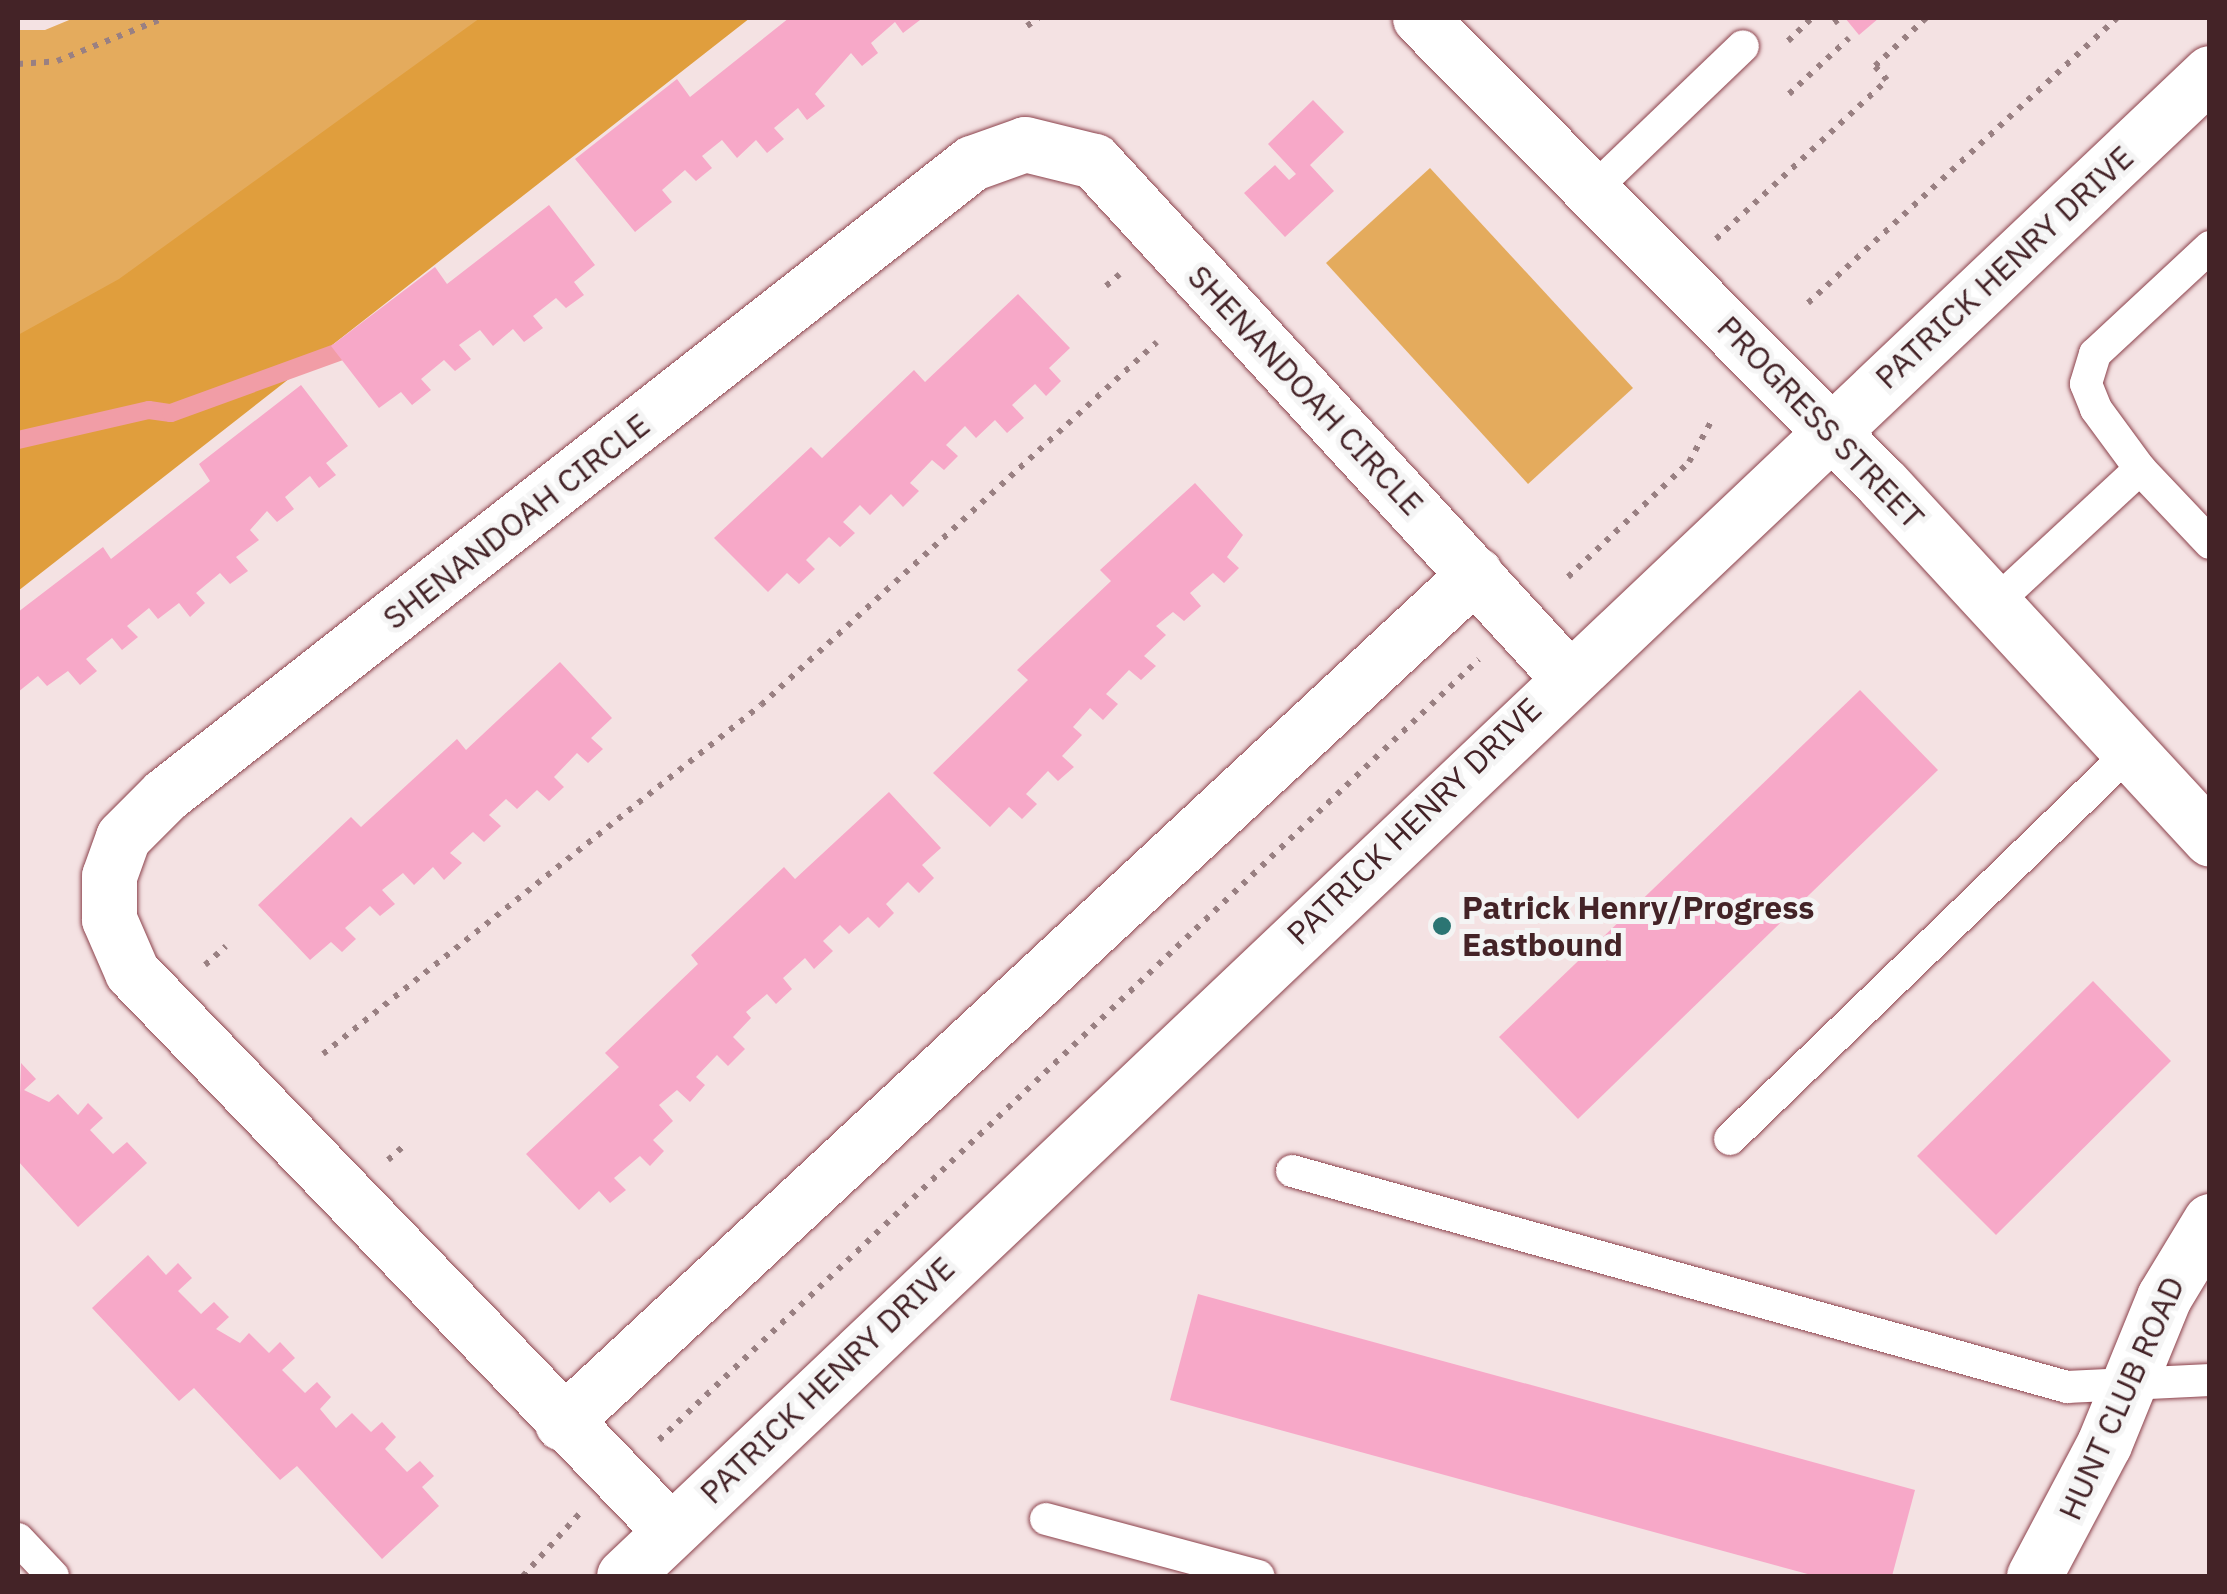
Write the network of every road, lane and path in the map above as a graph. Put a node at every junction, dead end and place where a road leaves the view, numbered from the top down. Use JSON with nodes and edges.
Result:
{"nodes":[{"id":1,"x":164,"y":18,"type":"edge"},
{"id":2,"x":1038,"y":18,"type":"edge"},
{"id":3,"x":1420,"y":18,"type":"edge"},
{"id":4,"x":1926,"y":18,"type":"edge"},
{"id":5,"x":2117,"y":18,"type":"edge"},
{"id":6,"x":1028,"y":26,"type":"dead end"},
{"id":7,"x":1849,"y":38,"type":"dead end"},
{"id":8,"x":1743,"y":46,"type":"dead end"},
{"id":9,"x":18,"y":64,"type":"edge"},
{"id":10,"x":2210,"y":73,"type":"edge"},
{"id":11,"x":1788,"y":94,"type":"dead end"},
{"id":12,"x":1592,"y":191,"type":"junction"},
{"id":13,"x":1716,"y":240,"type":"dead end"},
{"id":14,"x":2210,"y":246,"type":"edge"},
{"id":15,"x":1808,"y":304,"type":"dead end"},
{"id":16,"x":1157,"y":342,"type":"dead end"},
{"id":17,"x":1713,"y":418,"type":"dead end"},
{"id":18,"x":1831,"y":430,"type":"junction"},
{"id":19,"x":2140,"y":469,"type":"junction"},
{"id":20,"x":2210,"y":543,"type":"edge"},
{"id":21,"x":1475,"y":574,"type":"junction"},
{"id":22,"x":1568,"y":577,"type":"dead end"},
{"id":23,"x":1994,"y":604,"type":"junction"},
{"id":24,"x":1484,"y":655,"type":"dead end"},
{"id":25,"x":1566,"y":676,"type":"junction"},
{"id":26,"x":2130,"y":752,"type":"junction"},
{"id":27,"x":2210,"y":838,"type":"edge"},
{"id":28,"x":323,"y":1054,"type":"dead end"},
{"id":29,"x":1730,"y":1139,"type":"dead end"},
{"id":30,"x":1292,"y":1171,"type":"dead end"},
{"id":31,"x":2210,"y":1220,"type":"edge"},
{"id":32,"x":2210,"y":1380,"type":"edge"},
{"id":33,"x":2130,"y":1384,"type":"junction"},
{"id":34,"x":562,"y":1423,"type":"junction"},
{"id":35,"x":645,"y":1454,"type":"dead end"},
{"id":36,"x":580,"y":1513,"type":"dead end"},
{"id":37,"x":1046,"y":1519,"type":"dead end"},
{"id":38,"x":670,"y":1530,"type":"junction"},
{"id":39,"x":18,"y":1539,"type":"edge"},
{"id":40,"x":52,"y":1576,"type":"edge"},
{"id":41,"x":523,"y":1576,"type":"edge"},
{"id":42,"x":624,"y":1576,"type":"edge"},
{"id":43,"x":1258,"y":1576,"type":"edge"},
{"id":44,"x":2034,"y":1576,"type":"edge"}],
"edges":[{"from":1,"to":9,"type":"path"},
{"from":2,"to":6,"type":"path"},
{"from":3,"to":12,"type":"street","name":"PROGRESS STREET"},
{"from":4,"to":13,"type":"path"},
{"from":5,"to":15,"type":"path"},
{"from":7,"to":11,"type":"path"},
{"from":8,"to":12,"type":"lane"},
{"from":10,"to":18,"type":"street","name":"PATRICK HENRY DRIVE"},
{"from":12,"to":18,"type":"street","name":"PROGRESS STREET"},
{"from":14,"to":19,"type":"lane"},
{"from":16,"to":28,"type":"path"},
{"from":17,"to":22,"type":"path"},
{"from":18,"to":23,"type":"street","name":"PROGRESS STREET"},
{"from":18,"to":25,"type":"street","name":"PATRICK HENRY DRIVE"},
{"from":19,"to":20,"type":"lane"},
{"from":19,"to":23,"type":"lane"},
{"from":21,"to":25,"type":"street","name":"SHENANDOAH CIRCLE"},
{"from":21,"to":34,"type":"street"},
{"from":21,"to":34,"type":"street","name":"SHENANDOAH CIRCLE"},
{"from":23,"to":26,"type":"street","name":"PROGRESS STREET"},
{"from":24,"to":35,"type":"path"},
{"from":25,"to":38,"type":"street","name":"PATRICK HENRY DRIVE"},
{"from":26,"to":27,"type":"street","name":"PROGRESS STREET"},
{"from":26,"to":29,"type":"lane"},
{"from":30,"to":33,"type":"lane"},
{"from":31,"to":33,"type":"street","name":"HUNT CLUB ROAD"},
{"from":32,"to":33,"type":"lane"},
{"from":33,"to":44,"type":"street","name":"HUNT CLUB ROAD"},
{"from":34,"to":38,"type":"street","name":"SHENANDOAH CIRCLE"},
{"from":36,"to":41,"type":"path"},
{"from":37,"to":43,"type":"lane"},
{"from":38,"to":42,"type":"street","name":"PATRICK HENRY DRIVE"},
{"from":39,"to":40,"type":"lane"}]}
